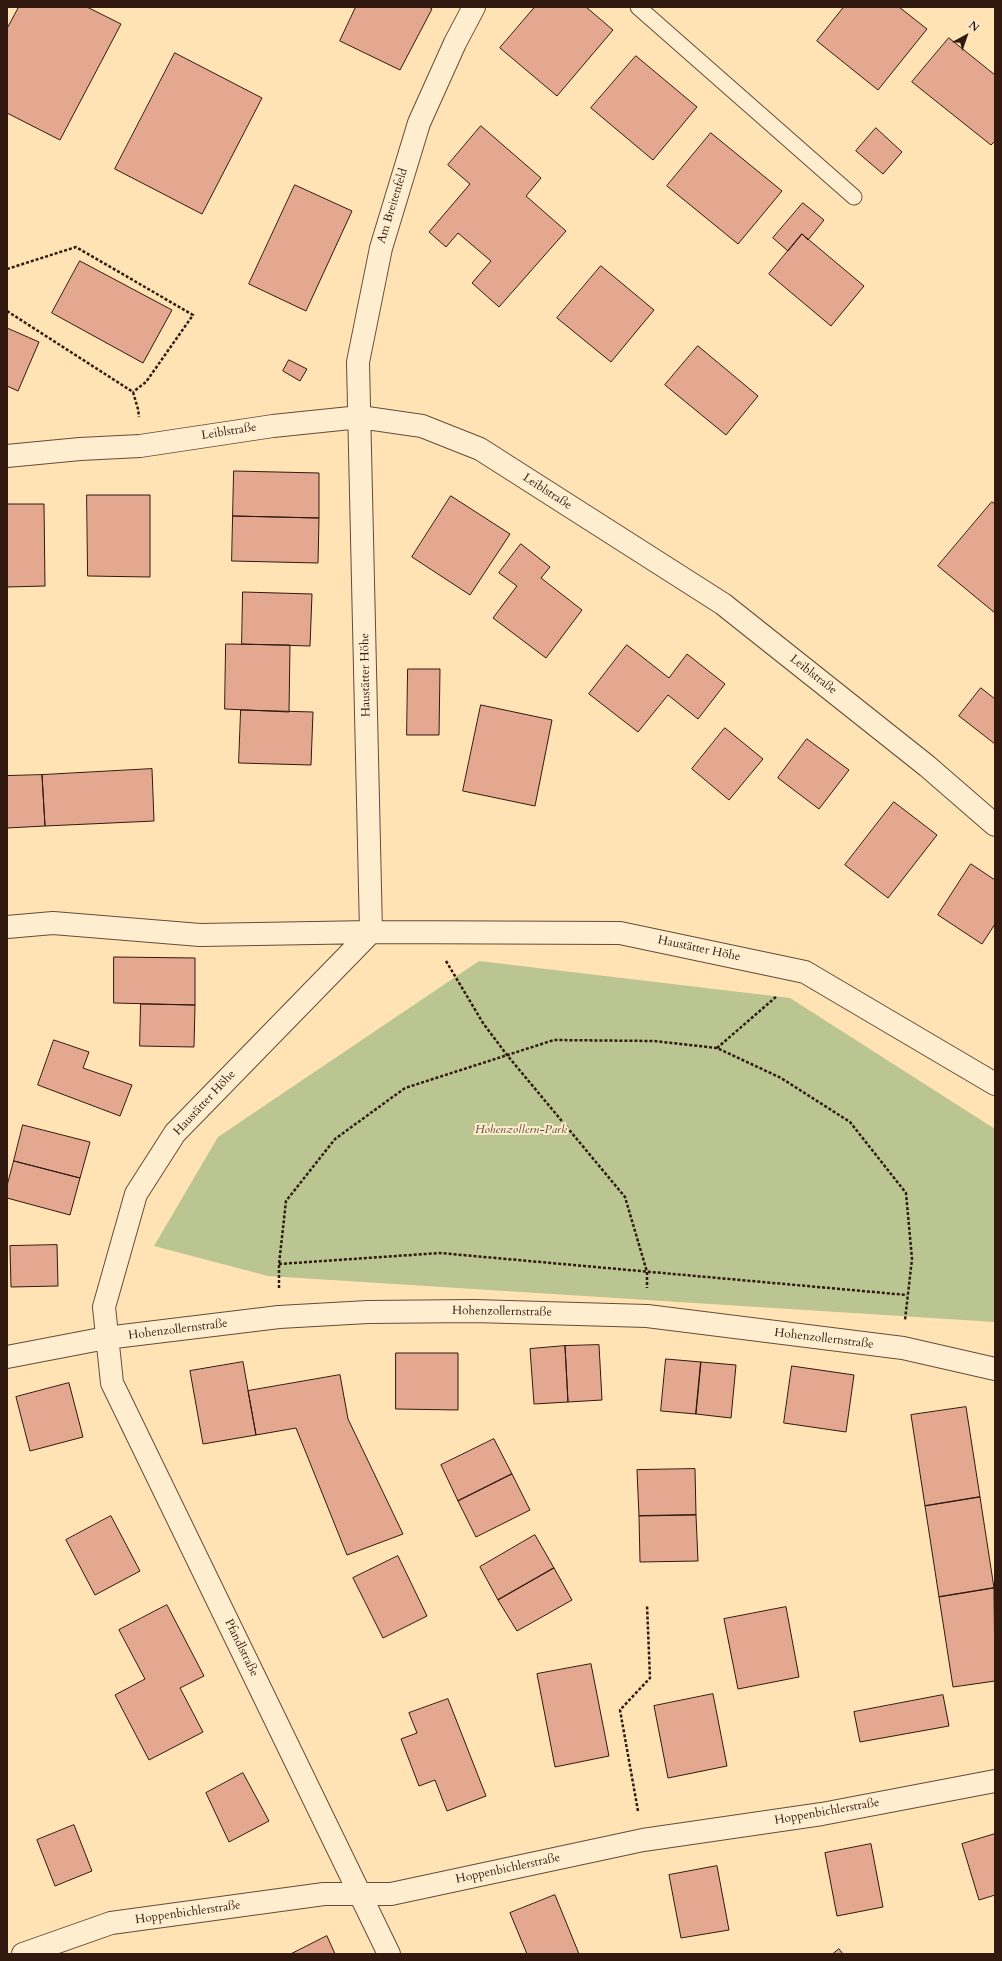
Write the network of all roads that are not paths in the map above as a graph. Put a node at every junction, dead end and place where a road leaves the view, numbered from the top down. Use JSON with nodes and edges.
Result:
{"nodes":[{"id":1,"x":474,"y":7,"type":"edge"},
{"id":2,"x":638,"y":7,"type":"edge"},
{"id":3,"x":854,"y":197,"type":"dead end"},
{"id":4,"x":360,"y":417,"type":"junction"},
{"id":5,"x":7,"y":456,"type":"edge"},
{"id":6,"x":995,"y":825,"type":"edge"},
{"id":7,"x":7,"y":927,"type":"edge"},
{"id":8,"x":371,"y":932,"type":"junction"},
{"id":9,"x":995,"y":1084,"type":"edge"},
{"id":10,"x":106,"y":1338,"type":"junction"},
{"id":11,"x":7,"y":1357,"type":"edge"},
{"id":12,"x":995,"y":1369,"type":"edge"},
{"id":13,"x":995,"y":1781,"type":"edge"},
{"id":14,"x":361,"y":1894,"type":"junction"},
{"id":15,"x":23,"y":1954,"type":"edge"},
{"id":16,"x":389,"y":1954,"type":"edge"}],
"edges":[{"from":1,"to":4,"type":"street","name":"Am Breitenfeld"},
{"from":2,"to":3,"type":"lane"},
{"from":4,"to":5,"type":"street","name":"Leiblstraße"},
{"from":4,"to":6,"type":"street","name":"Leiblstraße"},
{"from":4,"to":8,"type":"street","name":"Haustätter Höhe"},
{"from":7,"to":8,"type":"street","name":"Haustätter Höhe"},
{"from":8,"to":9,"type":"street","name":"Haustätter Höhe"},
{"from":8,"to":10,"type":"street","name":"Haustätter Höhe"},
{"from":10,"to":11,"type":"street","name":"Hohenzollernstraße"},
{"from":10,"to":12,"type":"street","name":"Hohenzollernstraße"},
{"from":10,"to":14,"type":"street","name":"Pfandlstraße"},
{"from":13,"to":14,"type":"street","name":"Hoppenbichlerstraße"},
{"from":14,"to":15,"type":"street","name":"Hoppenbichlerstraße"},
{"from":14,"to":16,"type":"street","name":"Pfandlstraße"}]}
